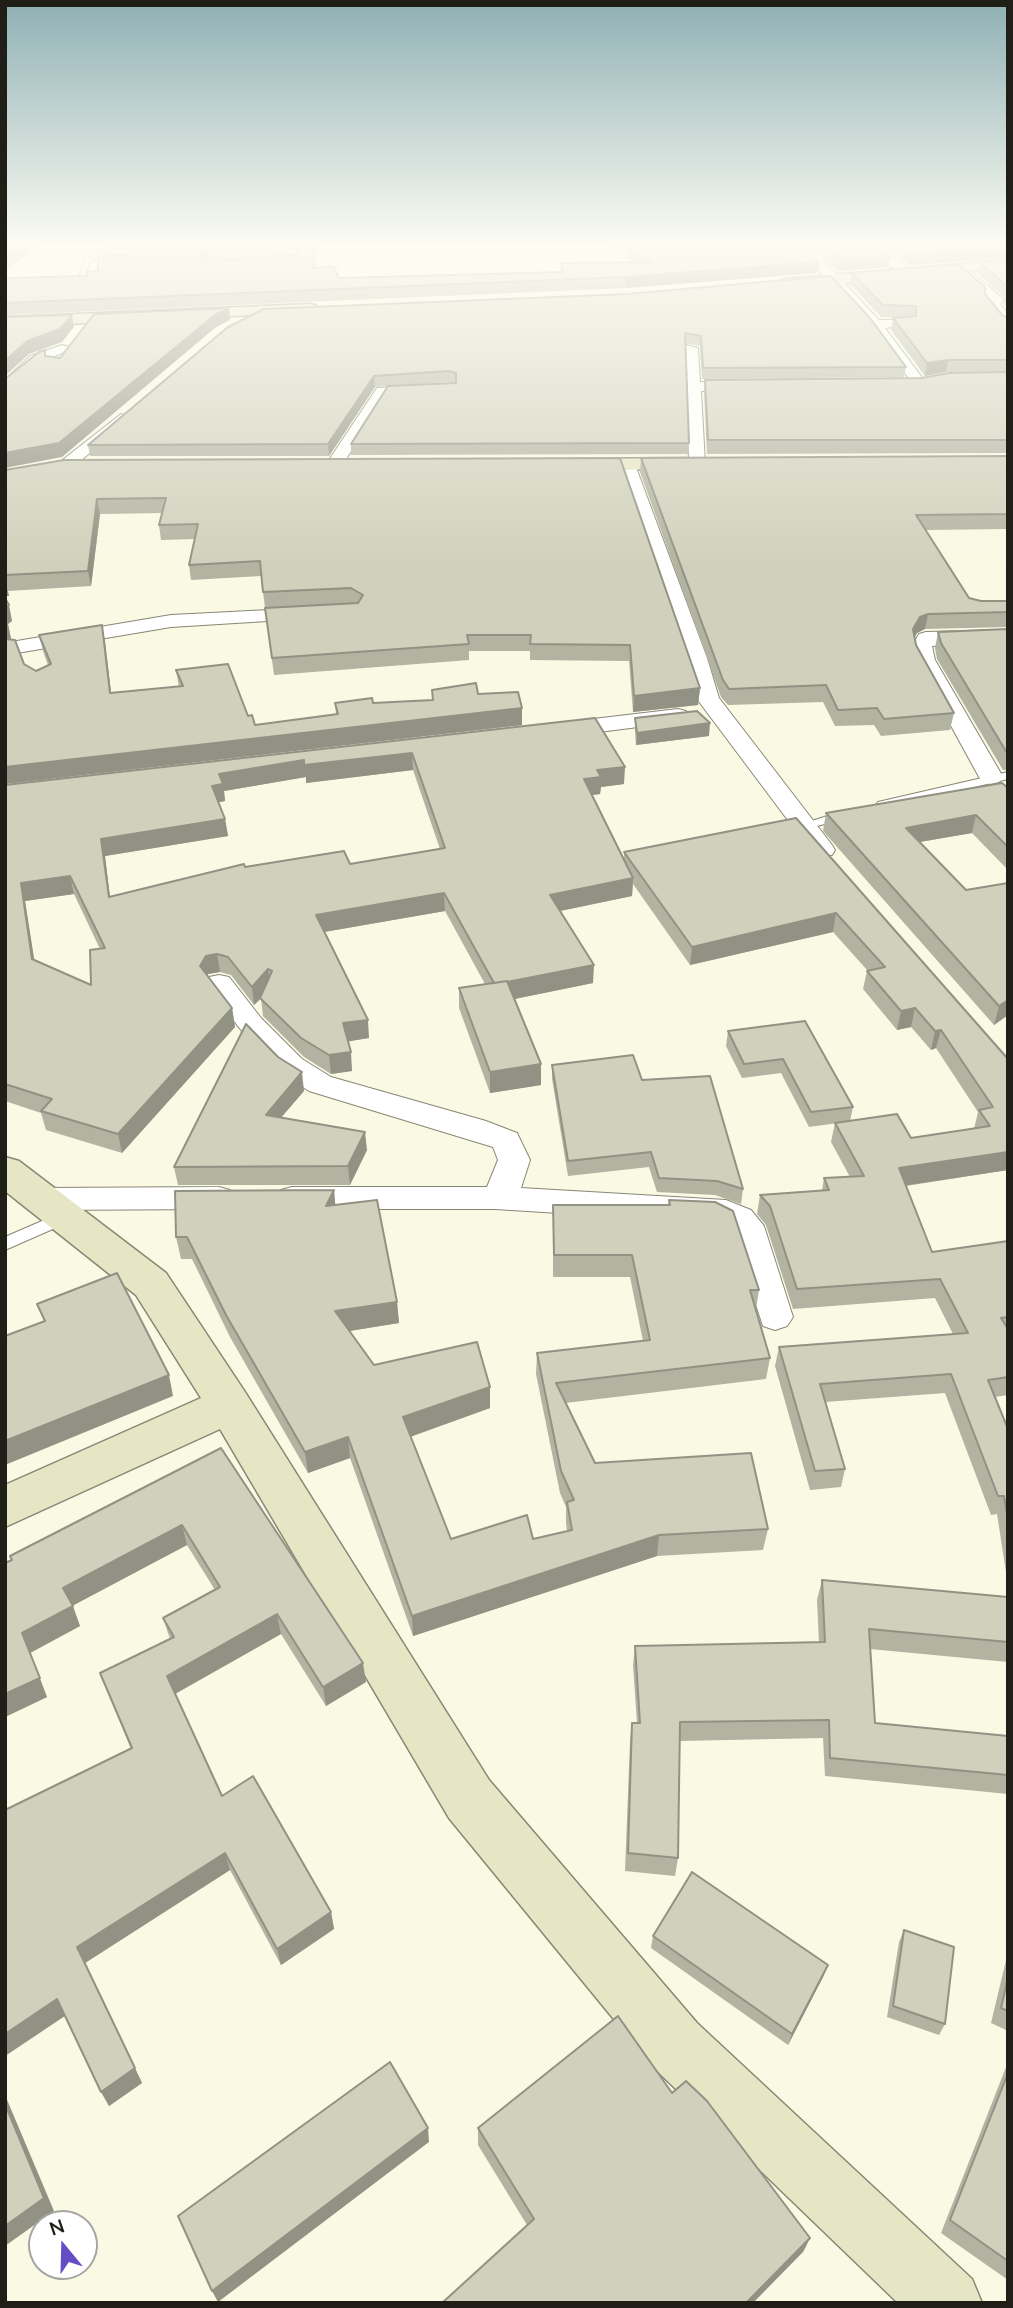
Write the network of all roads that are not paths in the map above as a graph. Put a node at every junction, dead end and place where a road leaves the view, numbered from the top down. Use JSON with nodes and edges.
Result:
{"nodes":[{"id":1,"x":53,"y":353,"type":"edge"},
{"id":2,"x":64,"y":353,"type":"edge"},
{"id":3,"x":691,"y":353,"type":"edge"},
{"id":4,"x":900,"y":353,"type":"edge"},
{"id":5,"x":51,"y":373,"type":"edge"},
{"id":6,"x":867,"y":385,"type":"edge"},
{"id":7,"x":695,"y":386,"type":"junction"},
{"id":8,"x":762,"y":386,"type":"edge"},
{"id":9,"x":5,"y":388,"type":"edge"},
{"id":10,"x":449,"y":389,"type":"edge"},
{"id":11,"x":130,"y":412,"type":"edge"},
{"id":12,"x":634,"y":464,"type":"junction"},
{"id":13,"x":696,"y":464,"type":"junction"},
{"id":14,"x":724,"y":464,"type":"edge"},
{"id":15,"x":65,"y":465,"type":"junction"},
{"id":16,"x":92,"y":465,"type":"edge"},
{"id":17,"x":552,"y":465,"type":"edge"},
{"id":18,"x":307,"y":466,"type":"edge"},
{"id":19,"x":333,"y":466,"type":"junction"},
{"id":20,"x":361,"y":466,"type":"edge"},
{"id":21,"x":41,"y":468,"type":"edge"},
{"id":22,"x":324,"y":614,"type":"edge"},
{"id":23,"x":18,"y":625,"type":"dead end"},
{"id":24,"x":1008,"y":636,"type":"edge"},
{"id":25,"x":27,"y":644,"type":"junction"},
{"id":26,"x":5,"y":649,"type":"edge"},
{"id":27,"x":37,"y":667,"type":"edge"},
{"id":28,"x":717,"y":712,"type":"junction"},
{"id":29,"x":539,"y":732,"type":"edge"},
{"id":30,"x":999,"y":776,"type":"edge"},
{"id":31,"x":869,"y":808,"type":"edge"},
{"id":32,"x":856,"y":812,"type":"edge"},
{"id":33,"x":802,"y":826,"type":"junction"},
{"id":34,"x":838,"y":867,"type":"edge"},
{"id":35,"x":219,"y":983,"type":"dead end"},
{"id":36,"x":6,"y":1172,"type":"edge"},
{"id":37,"x":495,"y":1198,"type":"junction"},
{"id":38,"x":53,"y":1208,"type":"junction"},
{"id":39,"x":5,"y":1244,"type":"edge"},
{"id":40,"x":775,"y":1317,"type":"dead end"},
{"id":41,"x":229,"y":1405,"type":"junction"},
{"id":42,"x":5,"y":1507,"type":"edge"},
{"id":43,"x":948,"y":2303,"type":"edge"}],
"edges":[{"from":1,"to":9,"type":"street"},
{"from":2,"to":5,"type":"street"},
{"from":3,"to":7,"type":"street"},
{"from":4,"to":6,"type":"street"},
{"from":7,"to":8,"type":"street"},
{"from":7,"to":13,"type":"street"},
{"from":10,"to":19,"type":"street"},
{"from":11,"to":15,"type":"street"},
{"from":12,"to":13,"type":"street"},
{"from":12,"to":17,"type":"street"},
{"from":12,"to":28,"type":"street"},
{"from":13,"to":14,"type":"street"},
{"from":15,"to":16,"type":"street"},
{"from":15,"to":21,"type":"street"},
{"from":18,"to":19,"type":"street"},
{"from":19,"to":20,"type":"street"},
{"from":22,"to":25,"type":"street"},
{"from":23,"to":25,"type":"street"},
{"from":24,"to":30,"type":"street"},
{"from":25,"to":26,"type":"street"},
{"from":25,"to":27,"type":"street"},
{"from":28,"to":29,"type":"street"},
{"from":28,"to":33,"type":"street"},
{"from":30,"to":31,"type":"lane"},
{"from":32,"to":33,"type":"lane"},
{"from":33,"to":34,"type":"street"},
{"from":35,"to":37,"type":"street"},
{"from":36,"to":38,"type":"street"},
{"from":37,"to":38,"type":"street"},
{"from":37,"to":40,"type":"street"},
{"from":38,"to":39,"type":"lane"},
{"from":38,"to":41,"type":"street"},
{"from":41,"to":42,"type":"street"},
{"from":41,"to":43,"type":"street"}]}
